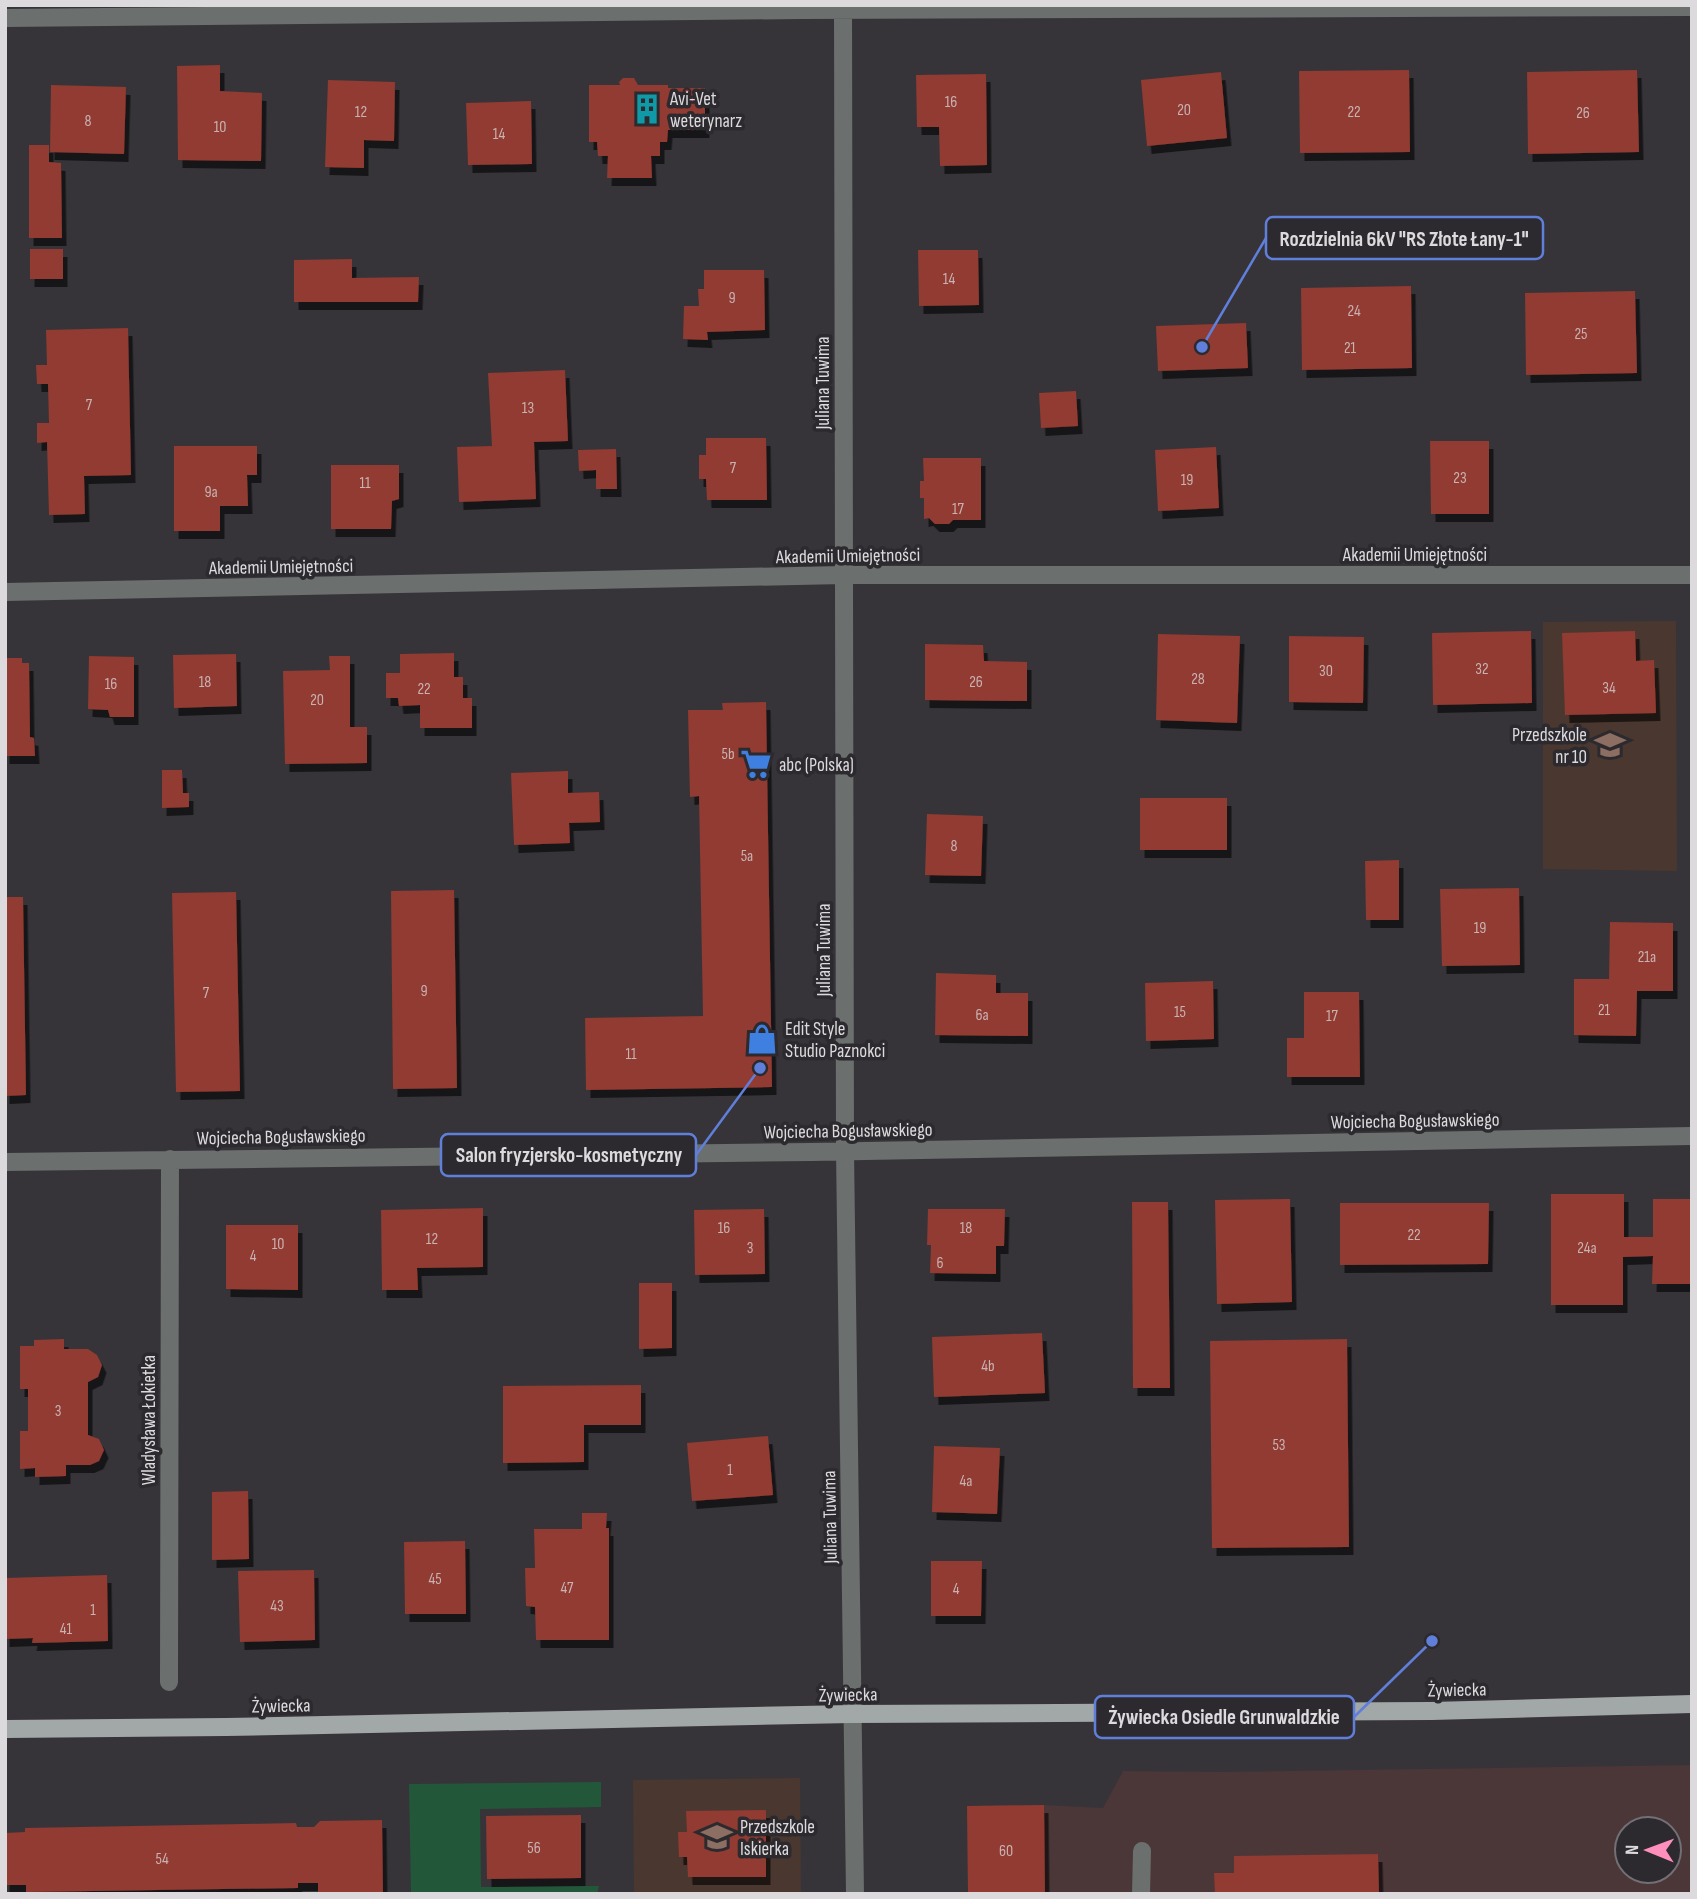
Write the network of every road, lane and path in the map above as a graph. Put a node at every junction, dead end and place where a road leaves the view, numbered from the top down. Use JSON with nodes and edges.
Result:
{"nodes":[{"id":1,"x":1692,"y":7,"type":"edge"},
{"id":2,"x":843,"y":8,"type":"edge"},
{"id":3,"x":5,"y":18,"type":"edge"},
{"id":4,"x":843,"y":575,"type":"junction"},
{"id":5,"x":1692,"y":575,"type":"edge"},
{"id":6,"x":5,"y":592,"type":"edge"},
{"id":7,"x":1692,"y":1136,"type":"edge"},
{"id":8,"x":845,"y":1151,"type":"junction"},
{"id":9,"x":170,"y":1158,"type":"junction"},
{"id":10,"x":5,"y":1162,"type":"edge"},
{"id":11,"x":169,"y":1682,"type":"dead end"},
{"id":12,"x":1692,"y":1704,"type":"edge"},
{"id":13,"x":852,"y":1714,"type":"junction"},
{"id":14,"x":5,"y":1729,"type":"edge"},
{"id":15,"x":1142,"y":1851,"type":"dead end"},
{"id":16,"x":855,"y":1894,"type":"edge"},
{"id":17,"x":1141,"y":1894,"type":"edge"}],
"edges":[{"from":1,"to":2,"type":"street"},
{"from":2,"to":3,"type":"street"},
{"from":2,"to":4,"type":"street","name":"Juliana Tuwima"},
{"from":4,"to":5,"type":"street","name":"Akademii Umiejętności"},
{"from":4,"to":6,"type":"street","name":"Akademii Umiejętności"},
{"from":4,"to":8,"type":"street","name":"Juliana Tuwima"},
{"from":7,"to":8,"type":"street","name":"Wojciecha Bogusławskiego"},
{"from":8,"to":9,"type":"street","name":"Wojciecha Bogusławskiego"},
{"from":8,"to":13,"type":"street","name":"Juliana Tuwima"},
{"from":9,"to":10,"type":"street","name":"Wojciecha Bogusławskiego"},
{"from":9,"to":11,"type":"street","name":"Wladysława Łokietka"},
{"from":12,"to":13,"type":"main road","name":"Żywiecka"},
{"from":13,"to":14,"type":"main road","name":"Żywiecka"},
{"from":13,"to":16,"type":"street","name":"Juliana Tuwima"},
{"from":15,"to":17,"type":"street"}]}
